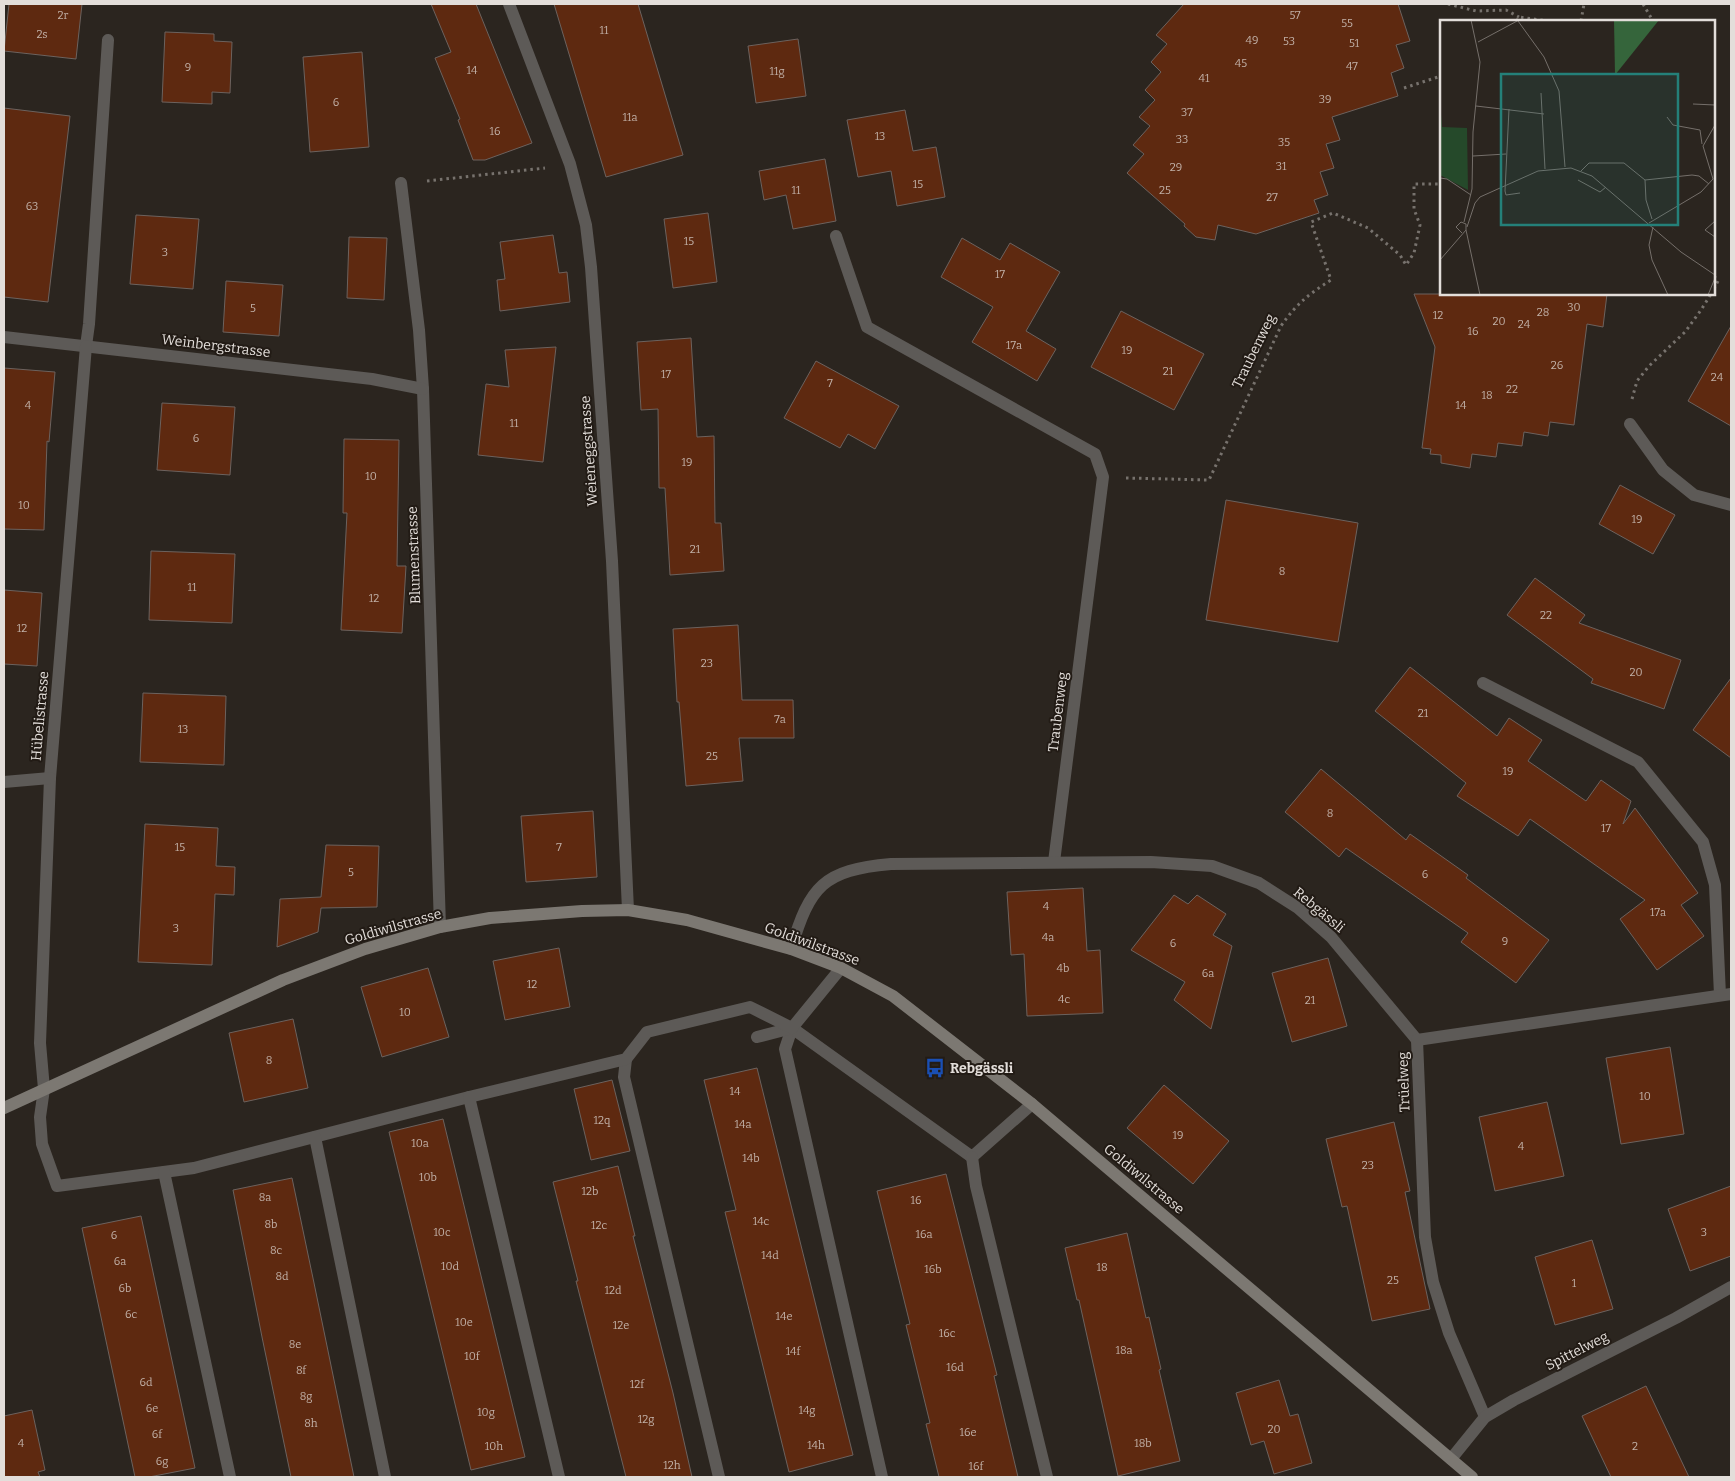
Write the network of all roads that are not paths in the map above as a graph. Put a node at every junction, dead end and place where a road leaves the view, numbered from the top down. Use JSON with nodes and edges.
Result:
{"nodes":[{"id":1,"x":508,"y":4,"type":"edge"},
{"id":2,"x":108,"y":40,"type":"dead end"},
{"id":3,"x":401,"y":183,"type":"road end"},
{"id":4,"x":836,"y":236,"type":"dead end"},
{"id":5,"x":4,"y":337,"type":"edge"},
{"id":6,"x":86,"y":346,"type":"junction"},
{"id":7,"x":423,"y":389,"type":"junction"},
{"id":8,"x":1630,"y":424,"type":"road end"},
{"id":9,"x":1731,"y":505,"type":"edge"},
{"id":10,"x":1483,"y":683,"type":"dead end"},
{"id":11,"x":50,"y":778,"type":"junction"},
{"id":12,"x":4,"y":782,"type":"edge"},
{"id":13,"x":1054,"y":862,"type":"junction"},
{"id":14,"x":628,"y":910,"type":"junction"},
{"id":15,"x":440,"y":927,"type":"junction"},
{"id":16,"x":791,"y":949,"type":"junction"},
{"id":17,"x":841,"y":968,"type":"junction"},
{"id":18,"x":1726,"y":994,"type":"edge"},
{"id":19,"x":792,"y":1028,"type":"junction"},
{"id":20,"x":757,"y":1037,"type":"dead end"},
{"id":21,"x":1417,"y":1040,"type":"junction"},
{"id":22,"x":626,"y":1059,"type":"junction"},
{"id":23,"x":44,"y":1089,"type":"junction"},
{"id":24,"x":469,"y":1097,"type":"junction"},
{"id":25,"x":1032,"y":1104,"type":"junction"},
{"id":26,"x":4,"y":1108,"type":"edge"},
{"id":27,"x":315,"y":1137,"type":"junction"},
{"id":28,"x":972,"y":1157,"type":"junction"},
{"id":29,"x":164,"y":1172,"type":"junction"},
{"id":30,"x":1731,"y":1287,"type":"edge"},
{"id":31,"x":1485,"y":1417,"type":"junction"},
{"id":32,"x":1451,"y":1459,"type":"junction"},
{"id":33,"x":230,"y":1477,"type":"edge"},
{"id":34,"x":385,"y":1477,"type":"edge"},
{"id":35,"x":559,"y":1477,"type":"edge"},
{"id":36,"x":719,"y":1477,"type":"edge"},
{"id":37,"x":882,"y":1477,"type":"edge"},
{"id":38,"x":1046,"y":1477,"type":"edge"},
{"id":39,"x":1472,"y":1477,"type":"edge"}],
"edges":[{"from":1,"to":14,"type":"street","name":"Weieneggstrasse"},
{"from":2,"to":6,"type":"street","name":"Hübelistrasse"},
{"from":3,"to":7,"type":"street","name":"Blumenstrasse"},
{"from":4,"to":13,"type":"street","name":"Traubenweg"},
{"from":5,"to":6,"type":"street","name":"Weinbergstrasse"},
{"from":6,"to":7,"type":"street","name":"Weinbergstrasse"},
{"from":6,"to":11,"type":"street","name":"Hübelistrasse"},
{"from":7,"to":15,"type":"street","name":"Blumenstrasse"},
{"from":8,"to":9,"type":"street"},
{"from":10,"to":18,"type":"street","name":"Trüelweg"},
{"from":11,"to":12,"type":"street"},
{"from":11,"to":23,"type":"street","name":"Hübelistrasse"},
{"from":13,"to":16,"type":"street","name":"Rebgässli"},
{"from":13,"to":21,"type":"street","name":"Rebgässli"},
{"from":14,"to":15,"type":"street","name":"Goldiwilstrasse"},
{"from":14,"to":16,"type":"street","name":"Goldiwilstrasse"},
{"from":15,"to":23,"type":"street","name":"Goldiwilstrasse"},
{"from":16,"to":17,"type":"street","name":"Goldiwilstrasse"},
{"from":17,"to":19,"type":"street"},
{"from":17,"to":25,"type":"street","name":"Goldiwilstrasse"},
{"from":18,"to":21,"type":"street","name":"Trüelweg"},
{"from":19,"to":20,"type":"street"},
{"from":19,"to":22,"type":"street"},
{"from":19,"to":28,"type":"street"},
{"from":19,"to":37,"type":"street"},
{"from":21,"to":31,"type":"street","name":"Trüelweg"},
{"from":22,"to":24,"type":"street"},
{"from":22,"to":36,"type":"street"},
{"from":23,"to":26,"type":"street","name":"Goldiwilstrasse"},
{"from":23,"to":29,"type":"street","name":"Hübelistrasse"},
{"from":24,"to":27,"type":"street"},
{"from":24,"to":35,"type":"street"},
{"from":25,"to":28,"type":"street"},
{"from":25,"to":32,"type":"street","name":"Goldiwilstrasse"},
{"from":27,"to":29,"type":"street"},
{"from":27,"to":34,"type":"street"},
{"from":28,"to":38,"type":"street"},
{"from":29,"to":33,"type":"street"},
{"from":30,"to":31,"type":"street","name":"Spittelweg"},
{"from":31,"to":32,"type":"street","name":"Spittelweg"},
{"from":32,"to":39,"type":"street","name":"Goldiwilstrasse"}]}
